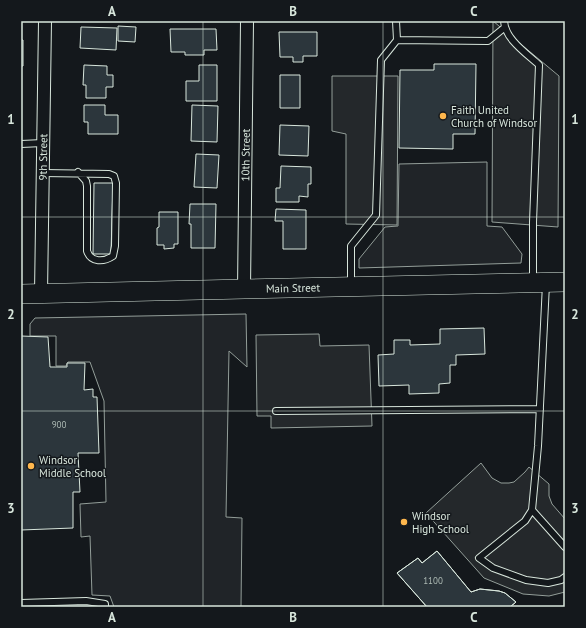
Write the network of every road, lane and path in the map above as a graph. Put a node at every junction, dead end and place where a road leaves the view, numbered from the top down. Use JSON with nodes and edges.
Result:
{"nodes":[{"id":1,"x":46,"y":21,"type":"edge"},
{"id":2,"x":247,"y":21,"type":"edge"},
{"id":3,"x":396,"y":21,"type":"edge"},
{"id":4,"x":504,"y":24,"type":"edge"},
{"id":5,"x":397,"y":40,"type":"junction"},
{"id":6,"x":43,"y":143,"type":"junction"},
{"id":7,"x":21,"y":144,"type":"edge"},
{"id":8,"x":78,"y":172,"type":"junction"},
{"id":9,"x":42,"y":173,"type":"junction"},
{"id":10,"x":540,"y":282,"type":"junction"},
{"id":11,"x":565,"y":282,"type":"edge"},
{"id":12,"x":351,"y":287,"type":"junction"},
{"id":13,"x":244,"y":289,"type":"junction"},
{"id":14,"x":41,"y":293,"type":"junction"},
{"id":15,"x":21,"y":294,"type":"edge"},
{"id":16,"x":540,"y":409,"type":"junction"},
{"id":17,"x":276,"y":411,"type":"dead end"},
{"id":18,"x":532,"y":510,"type":"junction"},
{"id":19,"x":565,"y":547,"type":"edge"},
{"id":20,"x":565,"y":577,"type":"edge"},
{"id":21,"x":21,"y":603,"type":"edge"},
{"id":22,"x":105,"y":607,"type":"edge"}],
"edges":[{"from":1,"to":6,"type":"street","name":"9th Street"},
{"from":2,"to":13,"type":"street","name":"10th Street"},
{"from":3,"to":5,"type":"lane"},
{"from":4,"to":5,"type":"lane"},
{"from":4,"to":10,"type":"lane"},
{"from":5,"to":12,"type":"lane"},
{"from":6,"to":7,"type":"lane"},
{"from":6,"to":9,"type":"street","name":"9th Street"},
{"from":8,"to":8,"type":"lane"},
{"from":8,"to":9,"type":"lane"},
{"from":9,"to":14,"type":"street","name":"9th Street"},
{"from":10,"to":11,"type":"main road","name":"Main Street"},
{"from":10,"to":12,"type":"main road","name":"Main Street"},
{"from":10,"to":16,"type":"lane"},
{"from":12,"to":13,"type":"main road","name":"Main Street"},
{"from":13,"to":14,"type":"main road","name":"Main Street"},
{"from":14,"to":15,"type":"main road","name":"Main Street"},
{"from":16,"to":17,"type":"lane"},
{"from":16,"to":18,"type":"lane"},
{"from":18,"to":19,"type":"lane"},
{"from":18,"to":20,"type":"lane"},
{"from":21,"to":22,"type":"lane"}]}
